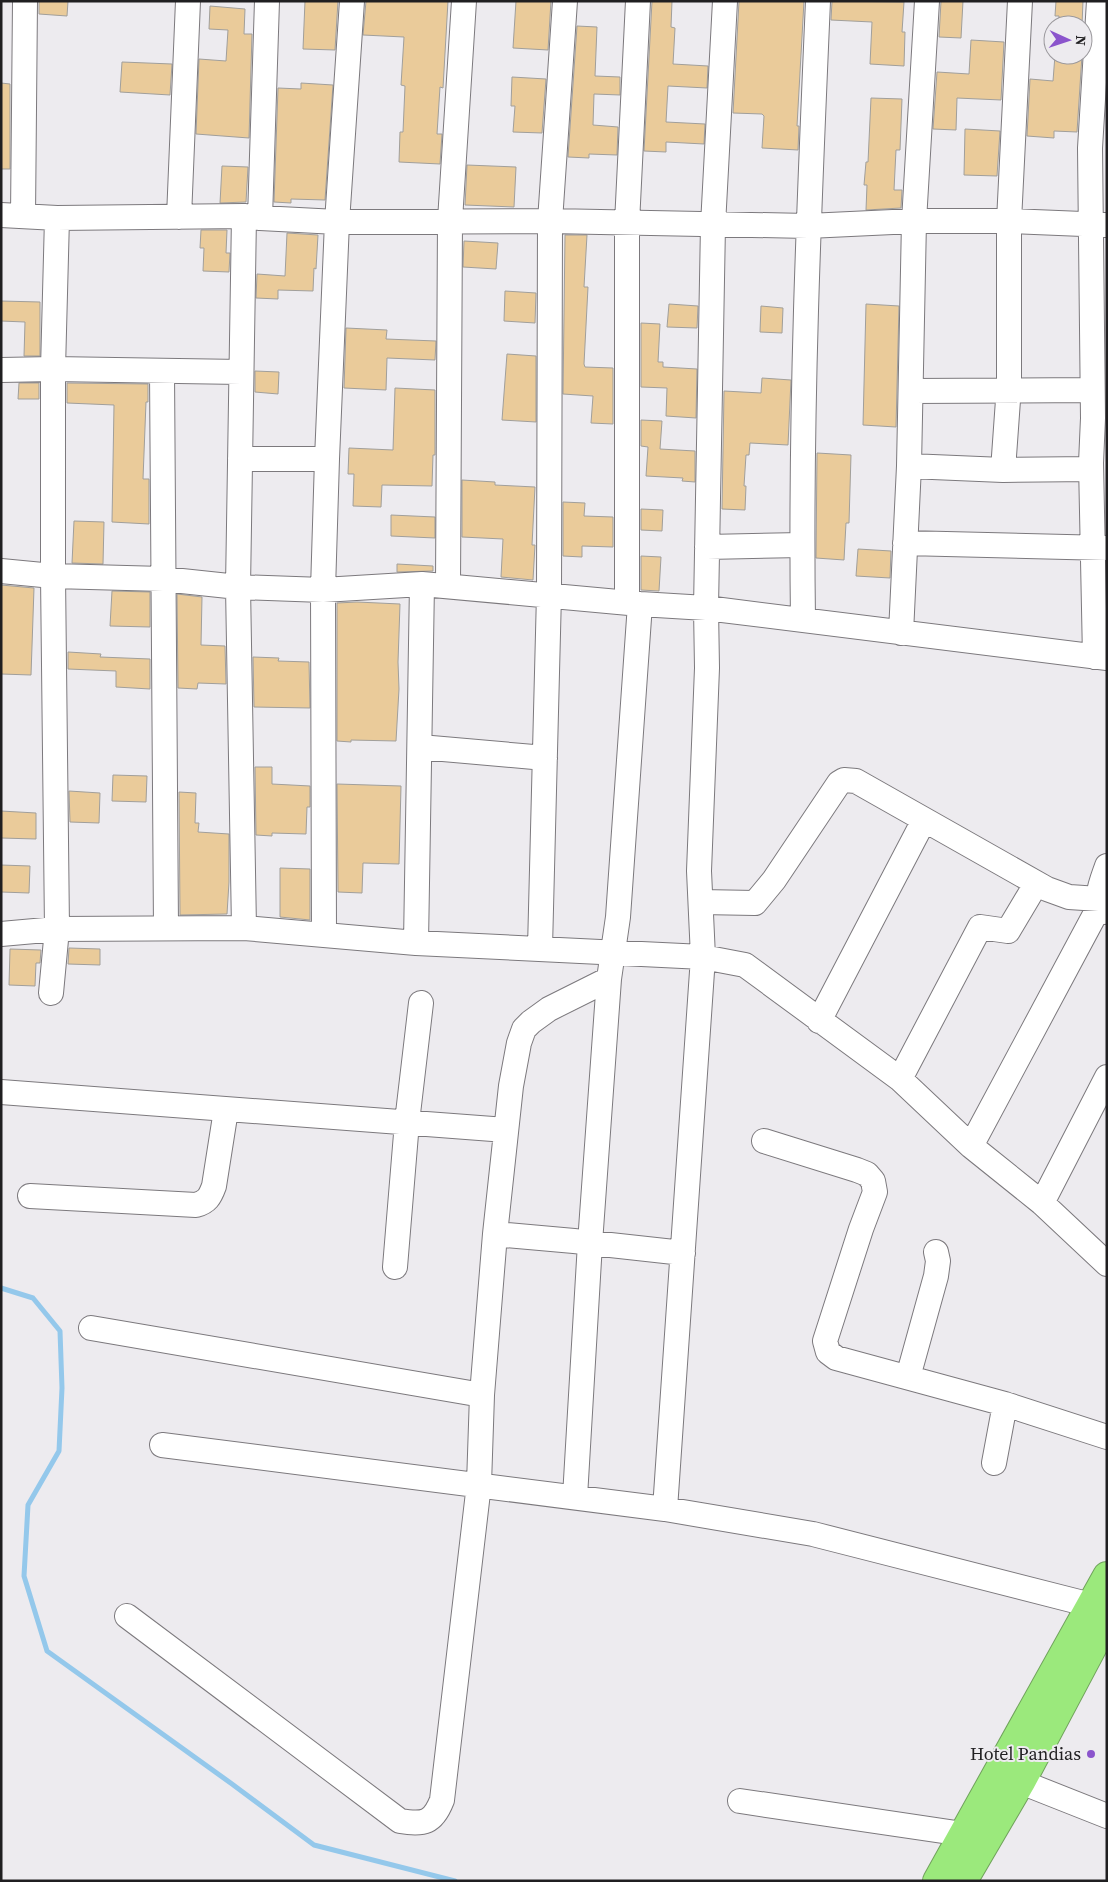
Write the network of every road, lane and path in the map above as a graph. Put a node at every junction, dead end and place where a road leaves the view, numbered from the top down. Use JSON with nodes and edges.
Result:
{"nodes":[{"id":1,"x":25,"y":1,"type":"edge"},
{"id":2,"x":188,"y":1,"type":"edge"},
{"id":3,"x":267,"y":1,"type":"edge"},
{"id":4,"x":352,"y":1,"type":"edge"},
{"id":5,"x":464,"y":1,"type":"edge"},
{"id":6,"x":565,"y":1,"type":"edge"},
{"id":7,"x":638,"y":1,"type":"edge"},
{"id":8,"x":725,"y":1,"type":"edge"},
{"id":9,"x":818,"y":1,"type":"edge"},
{"id":10,"x":927,"y":1,"type":"edge"},
{"id":11,"x":1020,"y":1,"type":"edge"},
{"id":12,"x":1099,"y":1,"type":"edge"},
{"id":13,"x":1098,"y":148,"type":"edge"},
{"id":14,"x":12,"y":216,"type":"edge"},
{"id":15,"x":179,"y":217,"type":"junction"},
{"id":16,"x":252,"y":217,"type":"junction"},
{"id":17,"x":57,"y":218,"type":"junction"},
{"id":18,"x":450,"y":220,"type":"junction"},
{"id":19,"x":550,"y":221,"type":"junction"},
{"id":20,"x":914,"y":221,"type":"junction"},
{"id":21,"x":1009,"y":221,"type":"junction"},
{"id":22,"x":337,"y":222,"type":"junction"},
{"id":23,"x":627,"y":223,"type":"junction"},
{"id":24,"x":713,"y":224,"type":"junction"},
{"id":25,"x":1098,"y":225,"type":"edge"},
{"id":26,"x":808,"y":226,"type":"junction"},
{"id":27,"x":53,"y":369,"type":"junction"},
{"id":28,"x":1,"y":370,"type":"edge"},
{"id":29,"x":162,"y":372,"type":"junction"},
{"id":30,"x":241,"y":372,"type":"junction"},
{"id":31,"x":911,"y":390,"type":"junction"},
{"id":32,"x":1009,"y":390,"type":"junction"},
{"id":33,"x":1092,"y":390,"type":"junction"},
{"id":34,"x":240,"y":459,"type":"junction"},
{"id":35,"x":327,"y":459,"type":"junction"},
{"id":36,"x":909,"y":466,"type":"junction"},
{"id":37,"x":1091,"y":468,"type":"junction"},
{"id":38,"x":1003,"y":470,"type":"junction"},
{"id":39,"x":905,"y":543,"type":"junction"},
{"id":40,"x":802,"y":545,"type":"junction"},
{"id":41,"x":707,"y":547,"type":"junction"},
{"id":42,"x":1100,"y":548,"type":"edge"},
{"id":43,"x":1,"y":571,"type":"edge"},
{"id":44,"x":53,"y":576,"type":"junction"},
{"id":45,"x":163,"y":579,"type":"junction"},
{"id":46,"x":422,"y":584,"type":"junction"},
{"id":47,"x":448,"y":586,"type":"junction"},
{"id":48,"x":238,"y":587,"type":"junction"},
{"id":49,"x":323,"y":590,"type":"junction"},
{"id":50,"x":549,"y":594,"type":"junction"},
{"id":51,"x":633,"y":603,"type":"junction"},
{"id":52,"x":706,"y":608,"type":"junction"},
{"id":53,"x":816,"y":622,"type":"junction"},
{"id":54,"x":901,"y":633,"type":"junction"},
{"id":55,"x":1101,"y":658,"type":"edge"},
{"id":56,"x":420,"y":747,"type":"junction"},
{"id":57,"x":545,"y":758,"type":"junction"},
{"id":58,"x":924,"y":820,"type":"junction"},
{"id":59,"x":1107,"y":866,"type":"edge"},
{"id":60,"x":1042,"y":886,"type":"junction"},
{"id":61,"x":701,"y":898,"type":"junction"},
{"id":62,"x":1102,"y":907,"type":"edge"},
{"id":63,"x":166,"y":928,"type":"junction"},
{"id":64,"x":244,"y":928,"type":"junction"},
{"id":65,"x":57,"y":929,"type":"junction"},
{"id":66,"x":1,"y":934,"type":"edge"},
{"id":67,"x":324,"y":935,"type":"junction"},
{"id":68,"x":416,"y":943,"type":"junction"},
{"id":69,"x":540,"y":948,"type":"junction"},
{"id":70,"x":613,"y":952,"type":"junction"},
{"id":71,"x":703,"y":957,"type":"junction"},
{"id":72,"x":610,"y":979,"type":"junction"},
{"id":73,"x":51,"y":993,"type":"dead end"},
{"id":74,"x":421,"y":1003,"type":"dead end"},
{"id":75,"x":819,"y":1021,"type":"junction"},
{"id":76,"x":1107,"y":1077,"type":"edge"},
{"id":77,"x":900,"y":1079,"type":"junction"},
{"id":78,"x":1,"y":1092,"type":"edge"},
{"id":79,"x":226,"y":1110,"type":"junction"},
{"id":80,"x":407,"y":1122,"type":"junction"},
{"id":81,"x":506,"y":1130,"type":"junction"},
{"id":82,"x":764,"y":1141,"type":"dead end"},
{"id":83,"x":970,"y":1146,"type":"junction"},
{"id":84,"x":30,"y":1196,"type":"dead end"},
{"id":85,"x":1042,"y":1202,"type":"junction"},
{"id":86,"x":495,"y":1234,"type":"junction"},
{"id":87,"x":590,"y":1242,"type":"junction"},
{"id":88,"x":936,"y":1252,"type":"dead end"},
{"id":89,"x":682,"y":1253,"type":"junction"},
{"id":90,"x":1107,"y":1264,"type":"edge"},
{"id":91,"x":395,"y":1267,"type":"dead end"},
{"id":92,"x":91,"y":1328,"type":"dead end"},
{"id":93,"x":908,"y":1377,"type":"junction"},
{"id":94,"x":482,"y":1395,"type":"junction"},
{"id":95,"x":1005,"y":1404,"type":"junction"},
{"id":96,"x":1107,"y":1437,"type":"edge"},
{"id":97,"x":162,"y":1445,"type":"dead end"},
{"id":98,"x":994,"y":1463,"type":"dead end"},
{"id":99,"x":479,"y":1484,"type":"junction"},
{"id":100,"x":576,"y":1497,"type":"junction"},
{"id":101,"x":665,"y":1509,"type":"junction"},
{"id":102,"x":1107,"y":1576,"type":"edge"},
{"id":103,"x":1099,"y":1613,"type":"edge"},
{"id":104,"x":128,"y":1616,"type":"dead end"},
{"id":105,"x":1021,"y":1782,"type":"junction"},
{"id":106,"x":740,"y":1801,"type":"dead end"},
{"id":107,"x":1107,"y":1816,"type":"edge"},
{"id":108,"x":963,"y":1834,"type":"junction"},
{"id":109,"x":936,"y":1881,"type":"edge"},
{"id":110,"x":963,"y":1881,"type":"edge"}],
"edges":[{"from":1,"to":14,"type":"street"},
{"from":2,"to":15,"type":"street"},
{"from":3,"to":16,"type":"street"},
{"from":4,"to":22,"type":"street"},
{"from":5,"to":18,"type":"street"},
{"from":6,"to":19,"type":"street"},
{"from":7,"to":23,"type":"street"},
{"from":8,"to":24,"type":"street"},
{"from":9,"to":26,"type":"street"},
{"from":10,"to":20,"type":"street"},
{"from":11,"to":21,"type":"street"},
{"from":12,"to":13,"type":"street"},
{"from":13,"to":25,"type":"street"},
{"from":14,"to":17,"type":"street"},
{"from":15,"to":16,"type":"street"},
{"from":15,"to":17,"type":"street"},
{"from":16,"to":22,"type":"street"},
{"from":16,"to":30,"type":"street"},
{"from":17,"to":27,"type":"street"},
{"from":18,"to":19,"type":"street"},
{"from":18,"to":22,"type":"street"},
{"from":18,"to":47,"type":"street"},
{"from":19,"to":23,"type":"street"},
{"from":19,"to":50,"type":"street"},
{"from":20,"to":21,"type":"street"},
{"from":20,"to":26,"type":"street"},
{"from":20,"to":31,"type":"street"},
{"from":21,"to":25,"type":"street"},
{"from":21,"to":32,"type":"street"},
{"from":22,"to":35,"type":"street"},
{"from":23,"to":24,"type":"street"},
{"from":23,"to":51,"type":"street"},
{"from":24,"to":26,"type":"street"},
{"from":24,"to":41,"type":"street"},
{"from":25,"to":33,"type":"street"},
{"from":26,"to":40,"type":"street"},
{"from":27,"to":28,"type":"street"},
{"from":27,"to":29,"type":"street"},
{"from":27,"to":44,"type":"street"},
{"from":29,"to":30,"type":"street"},
{"from":29,"to":45,"type":"street"},
{"from":30,"to":34,"type":"street"},
{"from":31,"to":32,"type":"street"},
{"from":31,"to":36,"type":"street"},
{"from":32,"to":33,"type":"street"},
{"from":32,"to":38,"type":"street"},
{"from":33,"to":37,"type":"street"},
{"from":34,"to":35,"type":"street"},
{"from":34,"to":48,"type":"street"},
{"from":35,"to":49,"type":"street"},
{"from":36,"to":38,"type":"street"},
{"from":36,"to":39,"type":"street"},
{"from":37,"to":38,"type":"street"},
{"from":37,"to":42,"type":"street"},
{"from":39,"to":42,"type":"street"},
{"from":39,"to":54,"type":"street"},
{"from":40,"to":41,"type":"street"},
{"from":40,"to":53,"type":"street"},
{"from":41,"to":52,"type":"street"},
{"from":42,"to":55,"type":"street"},
{"from":43,"to":44,"type":"street"},
{"from":44,"to":45,"type":"street"},
{"from":44,"to":65,"type":"street"},
{"from":45,"to":48,"type":"street"},
{"from":45,"to":63,"type":"street"},
{"from":46,"to":47,"type":"street"},
{"from":46,"to":49,"type":"street"},
{"from":46,"to":56,"type":"street"},
{"from":47,"to":50,"type":"street"},
{"from":48,"to":49,"type":"street"},
{"from":48,"to":64,"type":"street"},
{"from":49,"to":67,"type":"street"},
{"from":50,"to":51,"type":"street"},
{"from":50,"to":57,"type":"street"},
{"from":51,"to":52,"type":"street"},
{"from":51,"to":70,"type":"street"},
{"from":52,"to":53,"type":"street"},
{"from":52,"to":61,"type":"street"},
{"from":53,"to":54,"type":"street"},
{"from":54,"to":55,"type":"street"},
{"from":56,"to":57,"type":"street"},
{"from":56,"to":68,"type":"street"},
{"from":57,"to":69,"type":"street"},
{"from":58,"to":60,"type":"street"},
{"from":58,"to":61,"type":"street"},
{"from":58,"to":75,"type":"street"},
{"from":59,"to":62,"type":"street"},
{"from":60,"to":62,"type":"street"},
{"from":60,"to":77,"type":"street"},
{"from":61,"to":71,"type":"street"},
{"from":62,"to":83,"type":"street"},
{"from":63,"to":64,"type":"street"},
{"from":63,"to":65,"type":"street"},
{"from":64,"to":67,"type":"street"},
{"from":65,"to":66,"type":"street"},
{"from":65,"to":73,"type":"street"},
{"from":67,"to":68,"type":"street"},
{"from":68,"to":69,"type":"street"},
{"from":69,"to":70,"type":"street"},
{"from":70,"to":71,"type":"street"},
{"from":70,"to":72,"type":"street"},
{"from":71,"to":75,"type":"street"},
{"from":71,"to":89,"type":"street"},
{"from":72,"to":81,"type":"street"},
{"from":72,"to":87,"type":"street"},
{"from":74,"to":80,"type":"street"},
{"from":75,"to":77,"type":"street"},
{"from":76,"to":85,"type":"street"},
{"from":77,"to":83,"type":"street"},
{"from":78,"to":79,"type":"street"},
{"from":79,"to":80,"type":"street"},
{"from":79,"to":84,"type":"street"},
{"from":80,"to":81,"type":"street"},
{"from":80,"to":91,"type":"street"},
{"from":81,"to":86,"type":"street"},
{"from":82,"to":93,"type":"street"},
{"from":83,"to":85,"type":"street"},
{"from":85,"to":90,"type":"street"},
{"from":86,"to":87,"type":"street"},
{"from":86,"to":94,"type":"street"},
{"from":87,"to":89,"type":"street"},
{"from":87,"to":100,"type":"street"},
{"from":88,"to":93,"type":"street"},
{"from":89,"to":101,"type":"street"},
{"from":92,"to":94,"type":"street"},
{"from":93,"to":95,"type":"street"},
{"from":94,"to":99,"type":"street"},
{"from":95,"to":96,"type":"street"},
{"from":95,"to":98,"type":"street"},
{"from":97,"to":99,"type":"street"},
{"from":99,"to":100,"type":"street"},
{"from":99,"to":104,"type":"street"},
{"from":100,"to":101,"type":"street"},
{"from":101,"to":103,"type":"street"},
{"from":102,"to":103,"type":"highway"},
{"from":103,"to":105,"type":"highway"},
{"from":103,"to":108,"type":"highway"},
{"from":105,"to":107,"type":"street"},
{"from":105,"to":110,"type":"highway"},
{"from":106,"to":108,"type":"street"},
{"from":108,"to":109,"type":"highway"}]}
